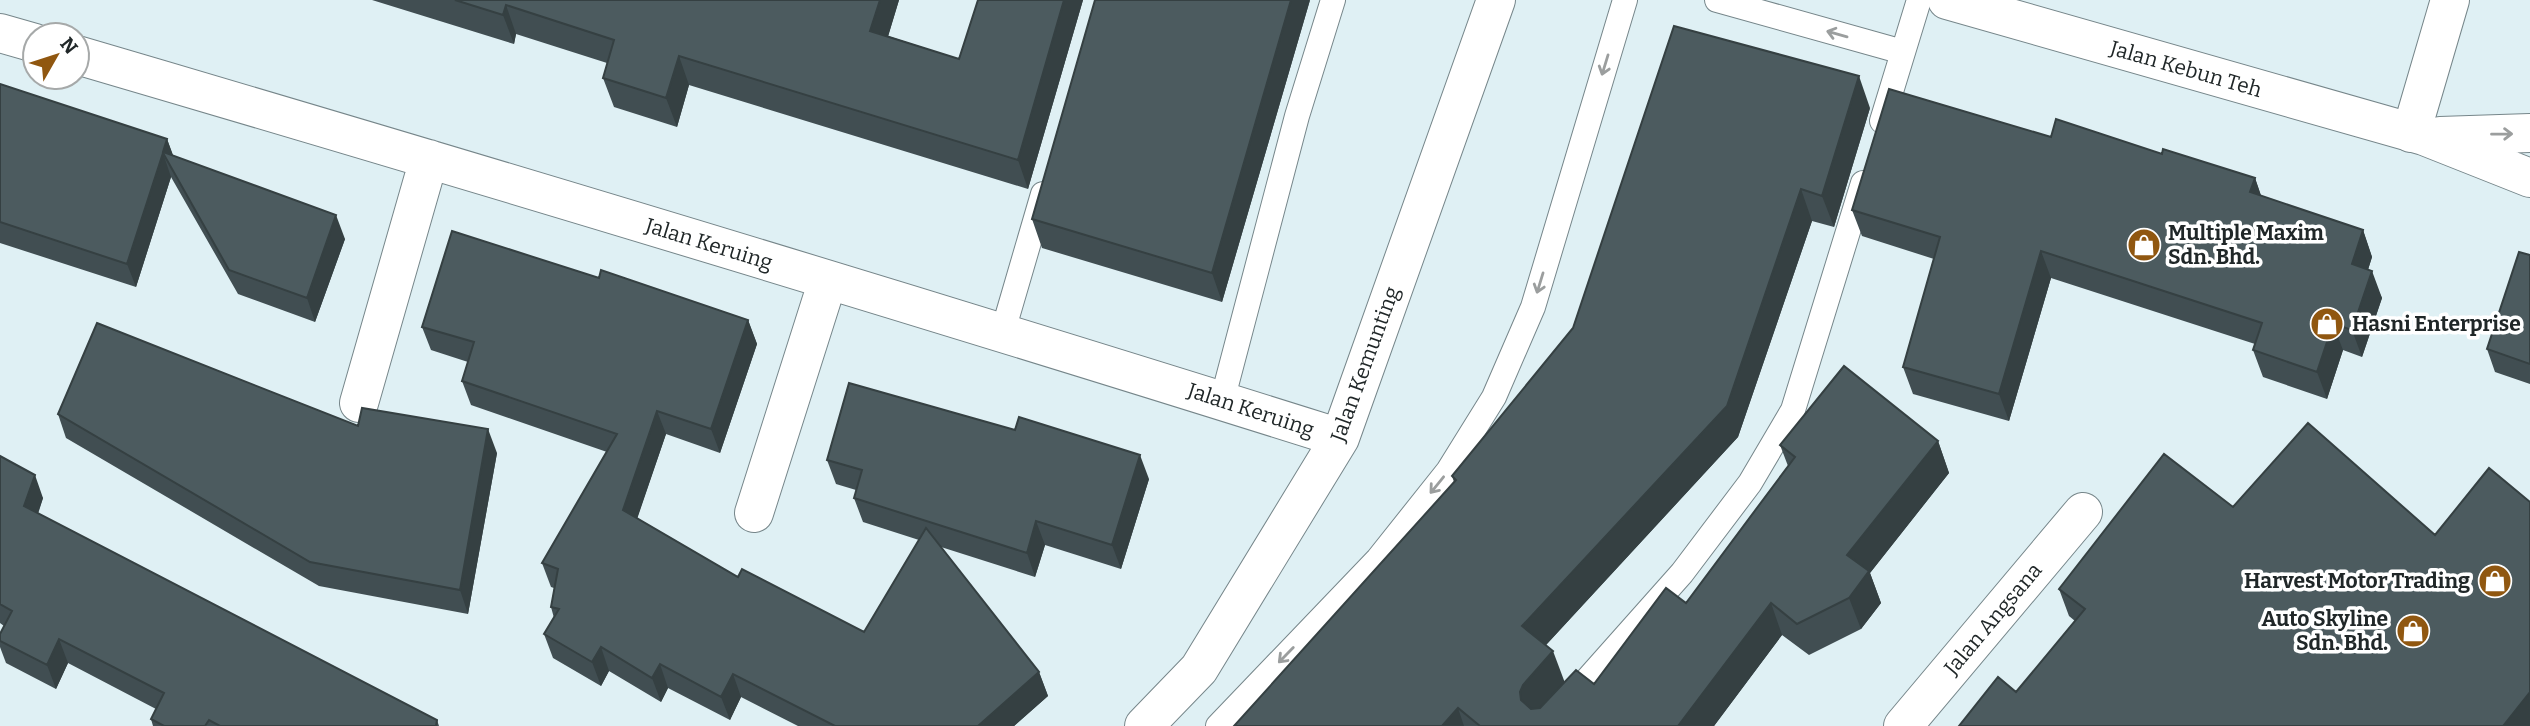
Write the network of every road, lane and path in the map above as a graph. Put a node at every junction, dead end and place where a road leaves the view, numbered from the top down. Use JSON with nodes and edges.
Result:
{"nodes":[{"id":1,"x":1333,"y":0,"type":"edge"},
{"id":2,"x":1496,"y":0,"type":"edge"},
{"id":3,"x":1625,"y":0,"type":"edge"},
{"id":4,"x":1717,"y":0,"type":"edge"},
{"id":5,"x":1919,"y":0,"type":"edge"},
{"id":6,"x":1947,"y":0,"type":"edge"},
{"id":7,"x":2450,"y":0,"type":"edge"},
{"id":8,"x":0,"y":33,"type":"edge"},
{"id":9,"x":21,"y":39,"type":"edge"},
{"id":10,"x":1903,"y":52,"type":"junction"},
{"id":11,"x":91,"y":59,"type":"edge"},
{"id":12,"x":2530,"y":133,"type":"edge"},
{"id":13,"x":2418,"y":135,"type":"junction"},
{"id":14,"x":429,"y":159,"type":"junction"},
{"id":15,"x":1049,"y":172,"type":"edge"},
{"id":16,"x":2530,"y":178,"type":"edge"},
{"id":17,"x":828,"y":280,"type":"junction"},
{"id":18,"x":1003,"y":331,"type":"junction"},
{"id":19,"x":1222,"y":401,"type":"junction"},
{"id":20,"x":359,"y":402,"type":"dead end"},
{"id":21,"x":1340,"y":438,"type":"junction"},
{"id":22,"x":2083,"y":512,"type":"dead end"},
{"id":23,"x":754,"y":513,"type":"dead end"},
{"id":24,"x":1144,"y":726,"type":"edge"},
{"id":25,"x":1218,"y":726,"type":"edge"},
{"id":26,"x":1546,"y":726,"type":"edge"},
{"id":27,"x":1903,"y":726,"type":"edge"}],
"edges":[{"from":1,"to":19,"type":"lane"},
{"from":2,"to":21,"type":"street","name":"Jalan Kemunting"},
{"from":3,"to":25,"type":"lane","one_way":true},
{"from":10,"to":4,"type":"lane","one_way":true},
{"from":5,"to":10,"type":"lane"},
{"from":6,"to":13,"type":"street","name":"Jalan Kebun Teh"},
{"from":7,"to":13,"type":"street"},
{"from":8,"to":9,"type":"street"},
{"from":10,"to":26,"type":"lane"},
{"from":11,"to":14,"type":"street","name":"Jalan Keruing"},
{"from":13,"to":12,"type":"street","name":"Jalan Kebun Teh","one_way":true},
{"from":13,"to":16,"type":"street","name":"Jalan Kebun Teh"},
{"from":14,"to":17,"type":"street","name":"Jalan Keruing"},
{"from":14,"to":20,"type":"street"},
{"from":15,"to":18,"type":"lane"},
{"from":17,"to":18,"type":"street","name":"Jalan Keruing"},
{"from":17,"to":23,"type":"street"},
{"from":18,"to":19,"type":"street","name":"Jalan Keruing"},
{"from":19,"to":21,"type":"street","name":"Jalan Keruing"},
{"from":21,"to":24,"type":"street","name":"Jalan Kemunting"},
{"from":22,"to":27,"type":"street","name":"Jalan Angsana"}]}
